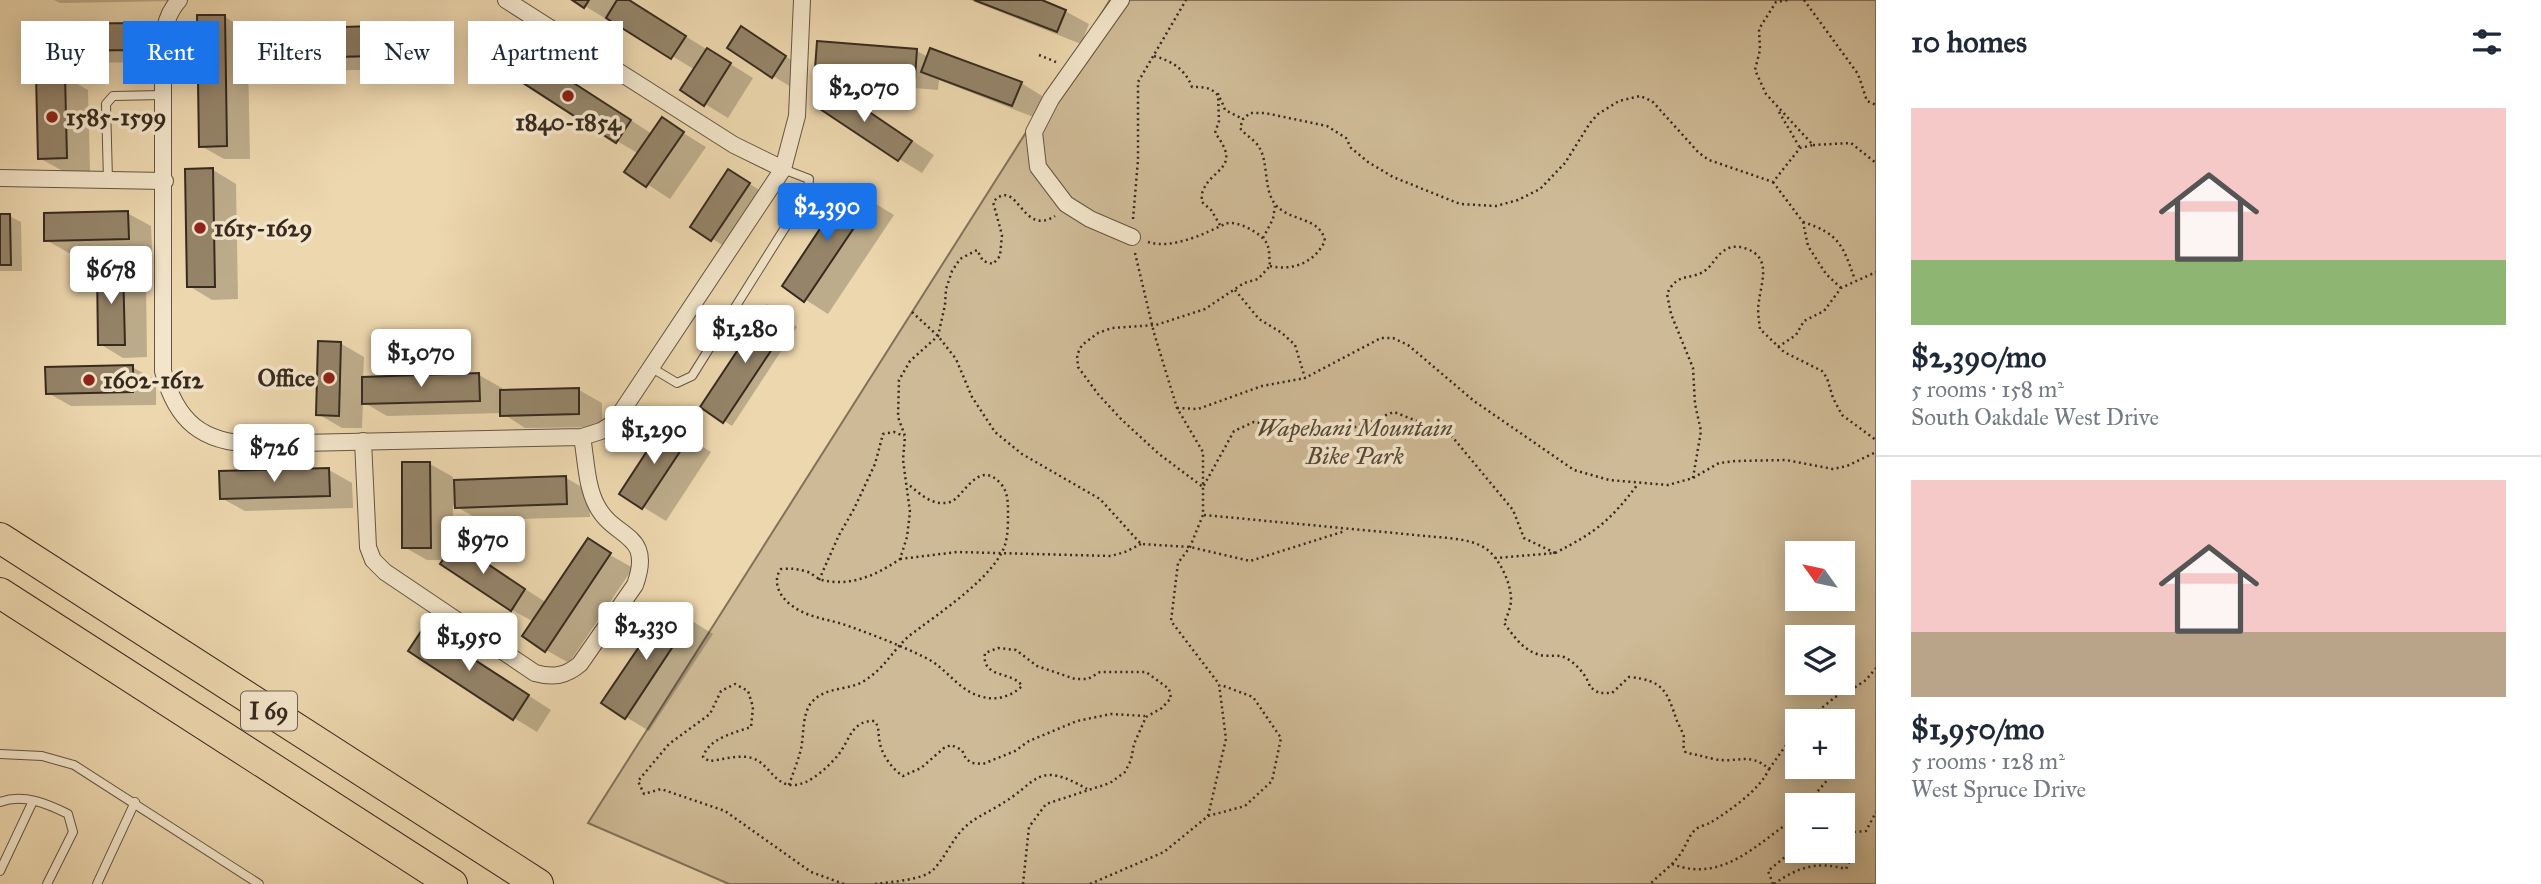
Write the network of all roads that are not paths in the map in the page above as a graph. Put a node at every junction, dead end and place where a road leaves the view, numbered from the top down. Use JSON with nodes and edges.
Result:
{"nodes":[{"id":1,"x":179,"y":0,"type":"edge"},
{"id":2,"x":802,"y":0,"type":"edge"},
{"id":3,"x":1121,"y":0,"type":"edge"},
{"id":4,"x":509,"y":1,"type":"edge"},
{"id":5,"x":164,"y":95,"type":"junction"},
{"id":6,"x":783,"y":169,"type":"junction"},
{"id":7,"x":8,"y":178,"type":"edge"},
{"id":8,"x":108,"y":180,"type":"junction"},
{"id":9,"x":165,"y":181,"type":"junction"},
{"id":10,"x":1132,"y":236,"type":"road end"},
{"id":11,"x":652,"y":368,"type":"junction"},
{"id":12,"x":582,"y":437,"type":"junction"},
{"id":13,"x":363,"y":441,"type":"junction"},
{"id":14,"x":0,"y":538,"type":"edge"},
{"id":15,"x":0,"y":593,"type":"edge"},
{"id":16,"x":0,"y":754,"type":"edge"},
{"id":17,"x":33,"y":800,"type":"junction"},
{"id":18,"x":0,"y":802,"type":"edge"},
{"id":19,"x":135,"y":803,"type":"junction"},
{"id":20,"x":0,"y":871,"type":"edge"},
{"id":21,"x":47,"y":884,"type":"edge"},
{"id":22,"x":97,"y":884,"type":"edge"},
{"id":23,"x":259,"y":884,"type":"edge"},
{"id":24,"x":452,"y":884,"type":"edge"},
{"id":25,"x":538,"y":884,"type":"edge"}],
"edges":[{"from":1,"to":5,"type":"street"},
{"from":2,"to":6,"type":"street"},
{"from":3,"to":10,"type":"street"},
{"from":4,"to":6,"type":"street"},
{"from":5,"to":8,"type":"lane"},
{"from":5,"to":9,"type":"street"},
{"from":6,"to":11,"type":"street"},
{"from":6,"to":11,"type":"lane"},
{"from":7,"to":8,"type":"street"},
{"from":8,"to":9,"type":"street"},
{"from":9,"to":13,"type":"street"},
{"from":11,"to":12,"type":"street"},
{"from":12,"to":13,"type":"street"},
{"from":12,"to":13,"type":"street"},
{"from":14,"to":25,"type":"highway","number":"I 69"},
{"from":15,"to":24,"type":"highway","number":"I 69"},
{"from":16,"to":19,"type":"lane"},
{"from":17,"to":18,"type":"lane"},
{"from":17,"to":20,"type":"lane"},
{"from":17,"to":21,"type":"lane"},
{"from":19,"to":22,"type":"lane"},
{"from":19,"to":23,"type":"lane"}]}
